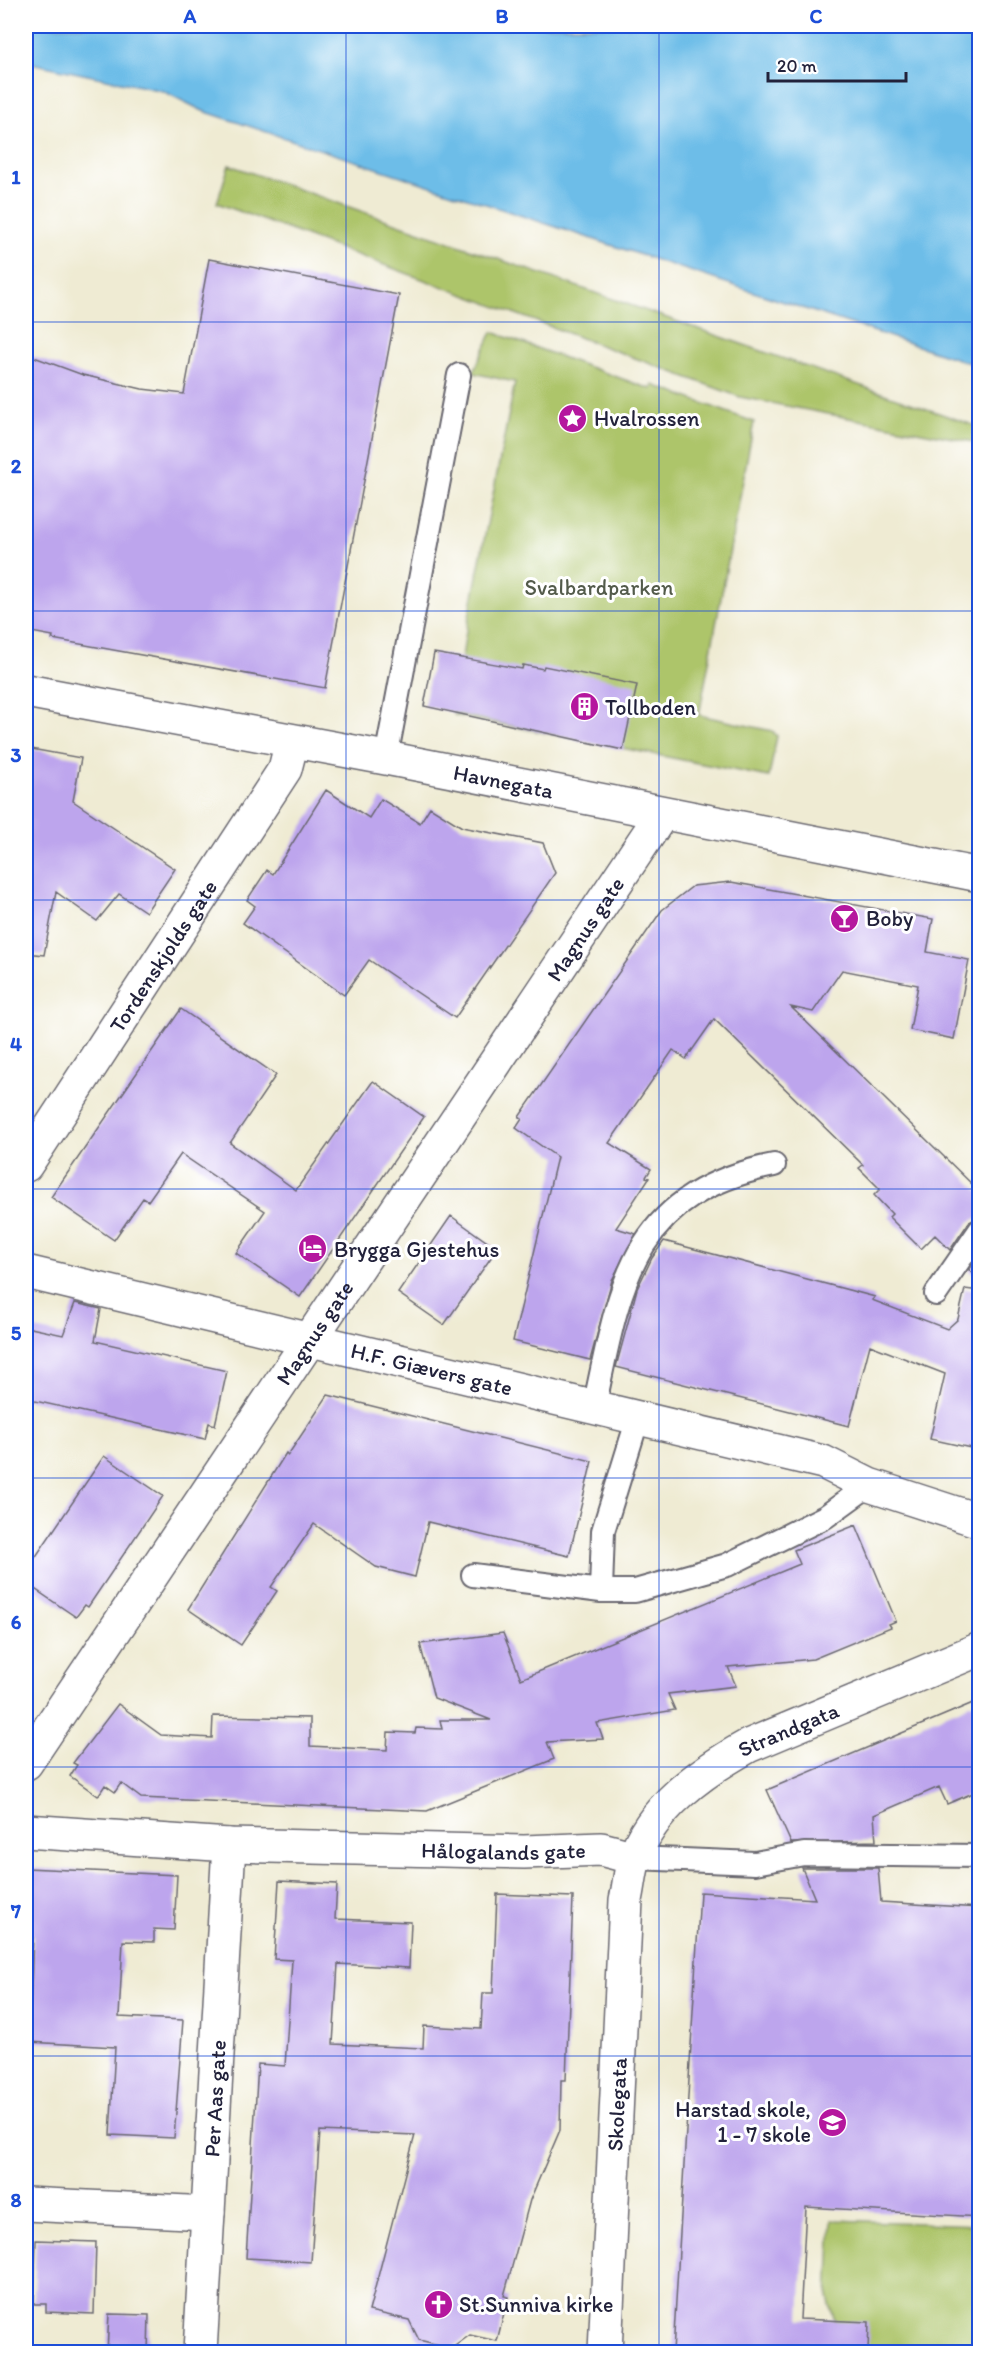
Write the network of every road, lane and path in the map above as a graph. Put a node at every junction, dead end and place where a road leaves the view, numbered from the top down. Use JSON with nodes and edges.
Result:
{"nodes":[{"id":1,"x":459,"y":375,"type":"dead end"},
{"id":2,"x":26,"y":691,"type":"edge"},
{"id":3,"x":292,"y":741,"type":"junction"},
{"id":4,"x":386,"y":758,"type":"junction"},
{"id":5,"x":662,"y":814,"type":"junction"},
{"id":6,"x":980,"y":875,"type":"edge"},
{"id":7,"x":774,"y":1164,"type":"dead end"},
{"id":8,"x":26,"y":1166,"type":"edge"},
{"id":9,"x":980,"y":1230,"type":"edge"},
{"id":10,"x":26,"y":1272,"type":"edge"},
{"id":11,"x":936,"y":1294,"type":"dead end"},
{"id":12,"x":310,"y":1340,"type":"junction"},
{"id":13,"x":594,"y":1408,"type":"junction"},
{"id":14,"x":638,"y":1418,"type":"junction"},
{"id":15,"x":869,"y":1485,"type":"junction"},
{"id":16,"x":980,"y":1521,"type":"edge"},
{"id":17,"x":473,"y":1575,"type":"dead end"},
{"id":18,"x":601,"y":1591,"type":"junction"},
{"id":19,"x":980,"y":1649,"type":"edge"},
{"id":20,"x":26,"y":1763,"type":"edge"},
{"id":21,"x":26,"y":1831,"type":"edge"},
{"id":22,"x":229,"y":1845,"type":"junction"},
{"id":23,"x":980,"y":1856,"type":"edge"},
{"id":24,"x":635,"y":1858,"type":"junction"},
{"id":25,"x":26,"y":2204,"type":"edge"},
{"id":26,"x":208,"y":2213,"type":"junction"},
{"id":27,"x":200,"y":2352,"type":"edge"},
{"id":28,"x":605,"y":2352,"type":"edge"}],
"edges":[{"from":1,"to":4,"type":"lane"},
{"from":2,"to":3,"type":"main road","name":"Havnegata"},
{"from":3,"to":4,"type":"main road","name":"Havnegata"},
{"from":3,"to":8,"type":"main road","name":"Tordenskjolds gate"},
{"from":4,"to":5,"type":"main road","name":"Havnegata"},
{"from":5,"to":6,"type":"main road","name":"Havnegata"},
{"from":5,"to":12,"type":"main road","name":"Magnus gate"},
{"from":7,"to":13,"type":"lane"},
{"from":9,"to":11,"type":"lane"},
{"from":10,"to":12,"type":"main road","name":"H.F. Giævers gate"},
{"from":12,"to":13,"type":"main road","name":"H.F. Giævers gate"},
{"from":12,"to":20,"type":"main road","name":"Magnus gate"},
{"from":13,"to":14,"type":"main road","name":"H.F. Giævers gate"},
{"from":14,"to":15,"type":"main road","name":"H.F. Giævers gate"},
{"from":14,"to":18,"type":"lane"},
{"from":15,"to":16,"type":"main road","name":"H.F. Giævers gate"},
{"from":15,"to":18,"type":"lane"},
{"from":17,"to":18,"type":"lane"},
{"from":19,"to":24,"type":"main road","name":"Strandgata"},
{"from":21,"to":22,"type":"main road","name":"Hålogalands gate"},
{"from":22,"to":24,"type":"main road","name":"Hålogalands gate"},
{"from":22,"to":26,"type":"main road","name":"Per Aas gate"},
{"from":23,"to":24,"type":"lane","name":"Hålogalands gate"},
{"from":24,"to":28,"type":"main road","name":"Skolegata"},
{"from":25,"to":26,"type":"main road"},
{"from":26,"to":27,"type":"main road","name":"Per Aas gate"}]}
